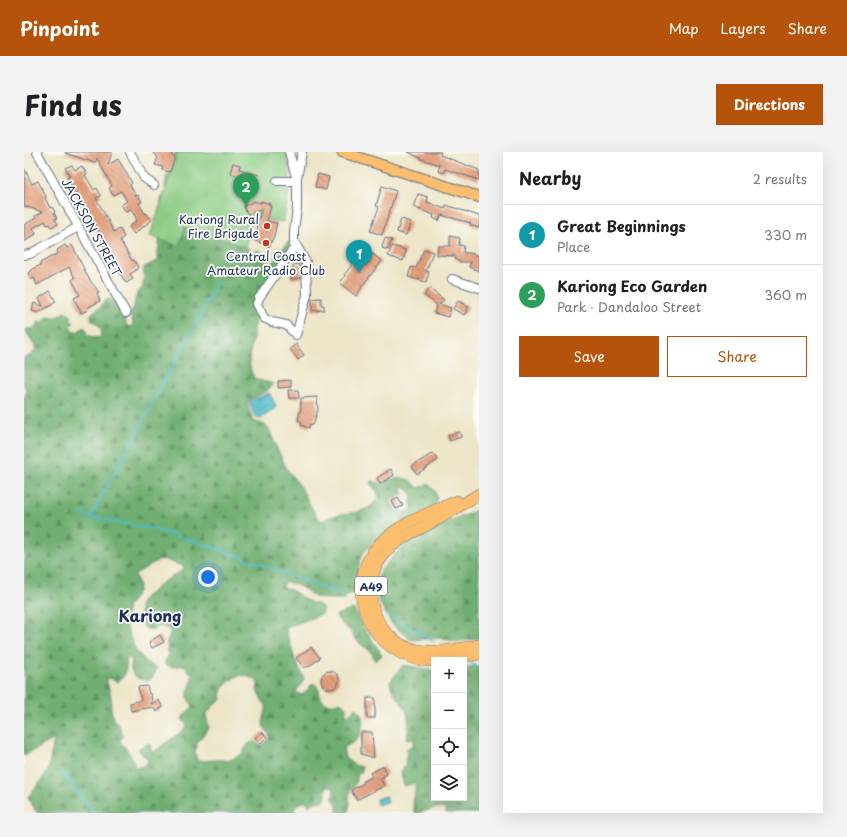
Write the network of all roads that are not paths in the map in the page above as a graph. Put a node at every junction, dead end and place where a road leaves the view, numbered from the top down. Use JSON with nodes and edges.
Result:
{"nodes":[{"id":1,"x":37,"y":152,"type":"edge"},
{"id":2,"x":130,"y":152,"type":"edge"},
{"id":3,"x":289,"y":152,"type":"edge"},
{"id":4,"x":302,"y":152,"type":"edge"},
{"id":5,"x":342,"y":152,"type":"edge"},
{"id":6,"x":297,"y":180,"type":"junction"},
{"id":7,"x":277,"y":181,"type":"dead end"},
{"id":8,"x":154,"y":185,"type":"dead end"},
{"id":9,"x":479,"y":197,"type":"edge"},
{"id":10,"x":78,"y":227,"type":"junction"},
{"id":11,"x":295,"y":243,"type":"junction"},
{"id":12,"x":24,"y":255,"type":"edge"},
{"id":13,"x":452,"y":279,"type":"dead end"},
{"id":14,"x":479,"y":288,"type":"edge"},
{"id":15,"x":126,"y":313,"type":"dead end"},
{"id":16,"x":301,"y":317,"type":"junction"},
{"id":17,"x":286,"y":325,"type":"junction"},
{"id":18,"x":479,"y":493,"type":"edge"},
{"id":19,"x":479,"y":645,"type":"edge"},
{"id":20,"x":479,"y":654,"type":"edge"},
{"id":21,"x":460,"y":657,"type":"edge"},
{"id":22,"x":431,"y":661,"type":"edge"}],
"edges":[{"from":1,"to":10,"type":"street","name":"JACKSON STREET"},
{"from":2,"to":8,"type":"street"},
{"from":3,"to":6,"type":"street"},
{"from":4,"to":6,"type":"street"},
{"from":5,"to":9,"type":"main road"},
{"from":6,"to":7,"type":"street"},
{"from":6,"to":11,"type":"street"},
{"from":10,"to":12,"type":"street"},
{"from":10,"to":15,"type":"street","name":"JACKSON STREET"},
{"from":11,"to":16,"type":"street"},
{"from":11,"to":17,"type":"street"},
{"from":13,"to":14,"type":"street"},
{"from":16,"to":17,"type":"street"},
{"from":16,"to":17,"type":"street"},
{"from":18,"to":19,"type":"highway","number":"A49"},
{"from":18,"to":22,"type":"highway","number":"A49"},
{"from":20,"to":21,"type":"highway"}]}
